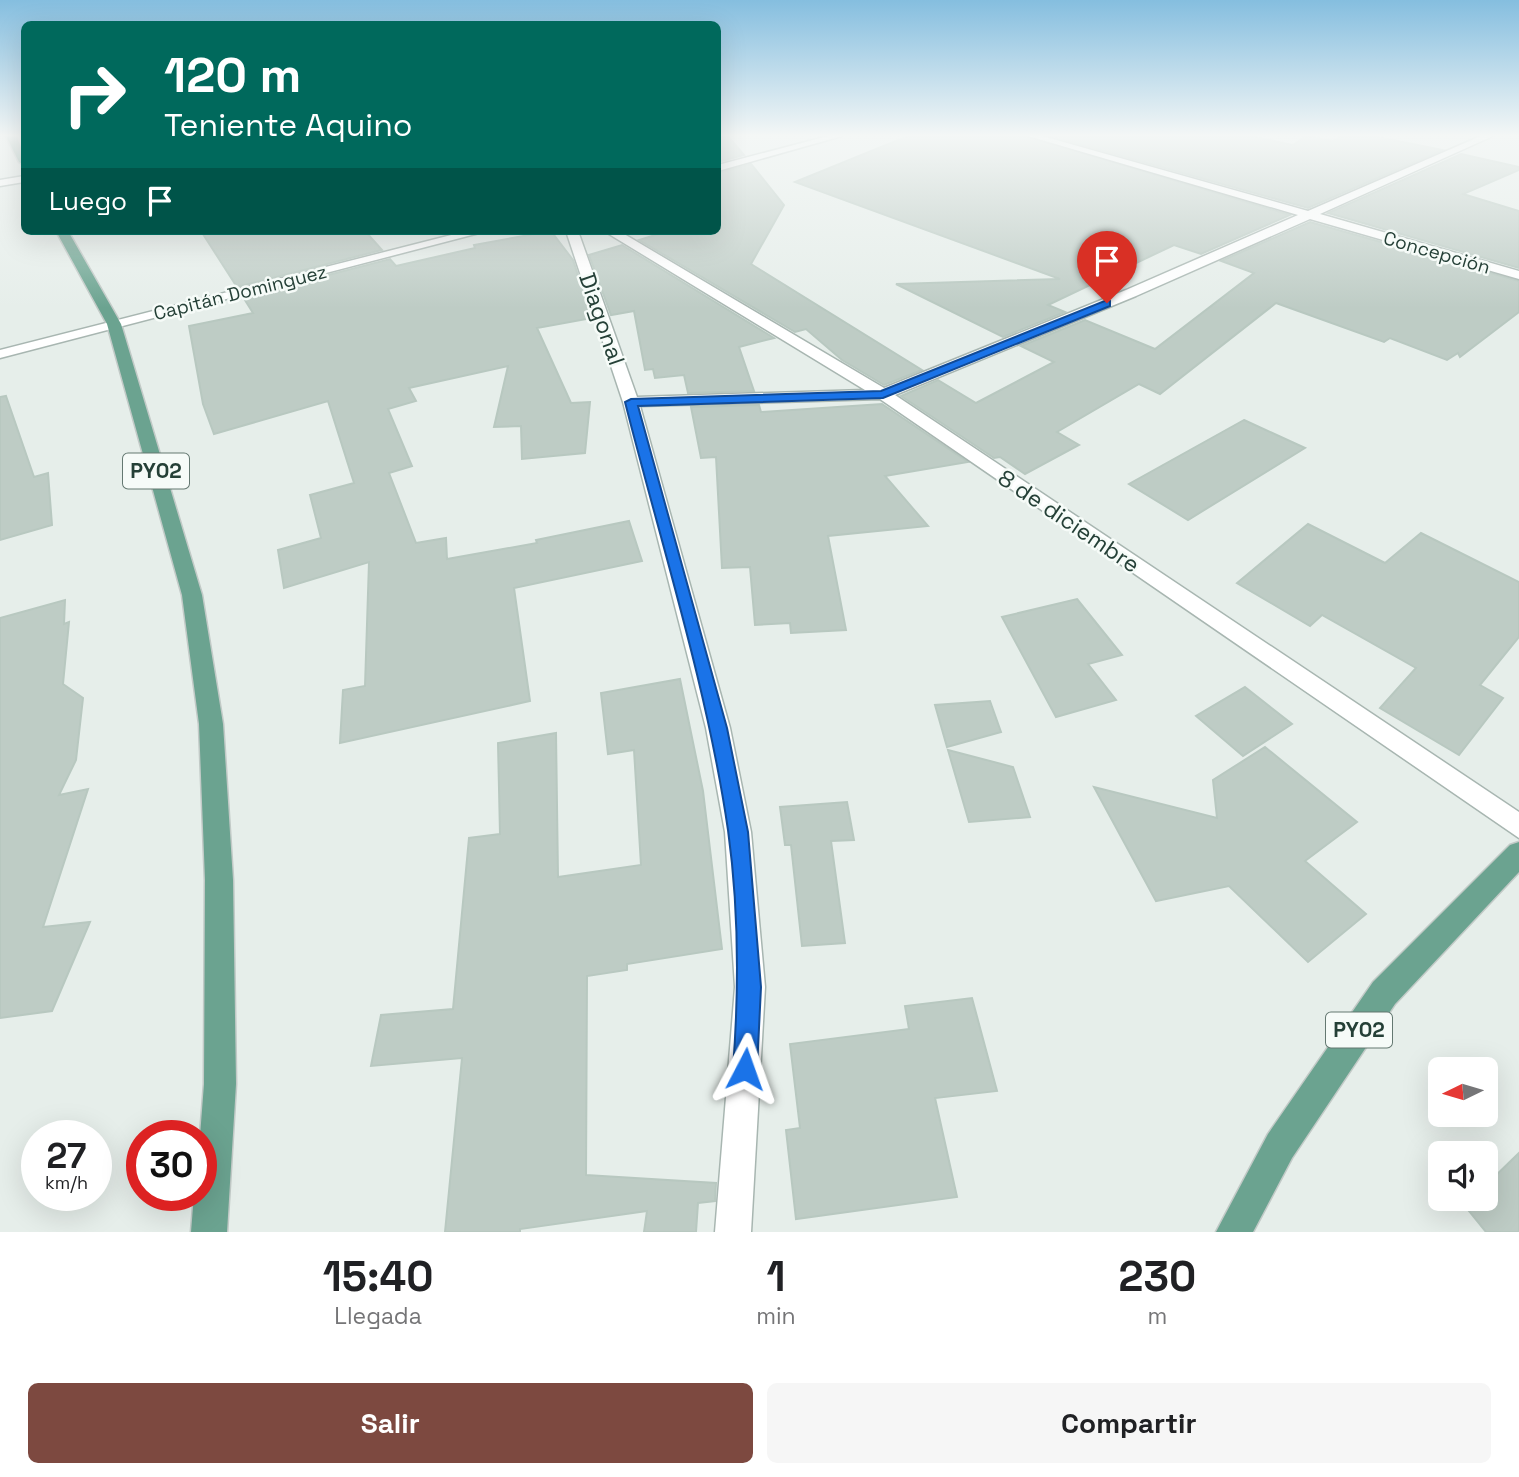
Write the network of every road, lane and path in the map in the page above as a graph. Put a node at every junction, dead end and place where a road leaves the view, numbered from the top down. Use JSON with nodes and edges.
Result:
{"nodes":[{"id":1,"x":1233,"y":193,"type":"edge"},
{"id":2,"x":1359,"y":193,"type":"edge"},
{"id":3,"x":1310,"y":216,"type":"junction"},
{"id":4,"x":64,"y":235,"type":"edge"},
{"id":5,"x":465,"y":235,"type":"edge"},
{"id":6,"x":573,"y":235,"type":"edge"},
{"id":7,"x":617,"y":235,"type":"edge"},
{"id":8,"x":1519,"y":275,"type":"edge"},
{"id":9,"x":114,"y":324,"type":"junction"},
{"id":10,"x":0,"y":354,"type":"edge"},
{"id":11,"x":883,"y":394,"type":"junction"},
{"id":12,"x":631,"y":402,"type":"junction"},
{"id":13,"x":1519,"y":826,"type":"edge"},
{"id":14,"x":1519,"y":854,"type":"edge"},
{"id":15,"x":209,"y":1232,"type":"edge"},
{"id":16,"x":733,"y":1232,"type":"edge"},
{"id":17,"x":1234,"y":1232,"type":"edge"}],
"edges":[{"from":1,"to":3,"type":"street","name":"Concepción"},
{"from":2,"to":3,"type":"street"},
{"from":3,"to":8,"type":"street","name":"Concepción"},
{"from":3,"to":11,"type":"street"},
{"from":4,"to":9,"type":"main road","number":"PY02"},
{"from":5,"to":9,"type":"street","name":"Capitán Dominguez"},
{"from":6,"to":12,"type":"street","name":"Diagonal"},
{"from":7,"to":11,"type":"street","name":"8 de diciembre"},
{"from":9,"to":10,"type":"street","name":"Capitán Dominguez"},
{"from":9,"to":15,"type":"main road","number":"PY02"},
{"from":11,"to":12,"type":"street"},
{"from":11,"to":13,"type":"street","name":"8 de diciembre"},
{"from":12,"to":16,"type":"street","name":"Diagonal"},
{"from":14,"to":17,"type":"main road","number":"PY02"}]}
